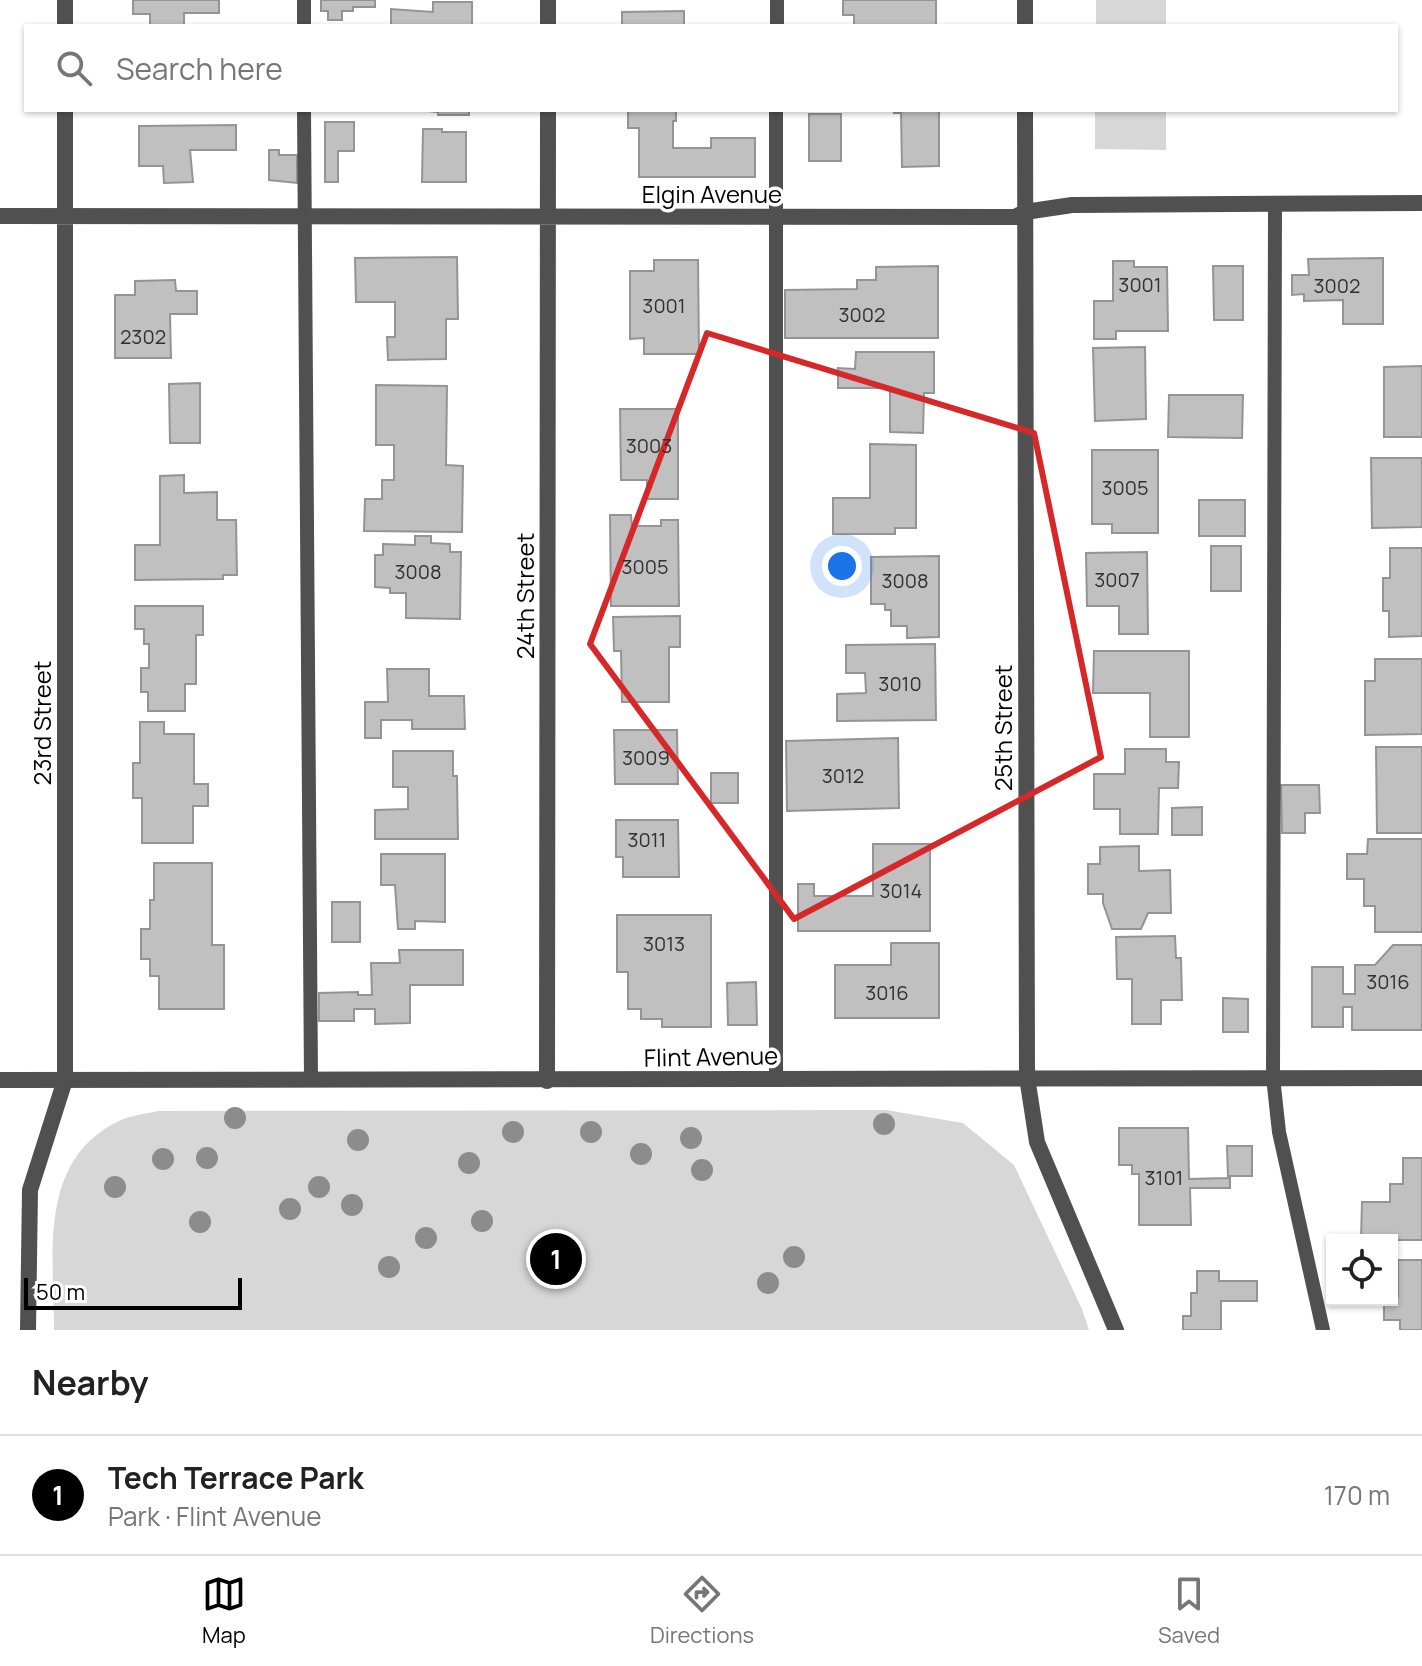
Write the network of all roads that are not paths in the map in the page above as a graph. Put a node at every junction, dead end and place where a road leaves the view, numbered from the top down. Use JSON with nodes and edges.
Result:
{"nodes":[{"id":1,"x":65,"y":0,"type":"edge"},
{"id":2,"x":304,"y":0,"type":"edge"},
{"id":3,"x":548,"y":0,"type":"edge"},
{"id":4,"x":777,"y":0,"type":"edge"},
{"id":5,"x":1025,"y":0,"type":"edge"},
{"id":6,"x":65,"y":24,"type":"edge"},
{"id":7,"x":304,"y":24,"type":"edge"},
{"id":8,"x":548,"y":24,"type":"edge"},
{"id":9,"x":777,"y":24,"type":"edge"},
{"id":10,"x":1025,"y":24,"type":"edge"},
{"id":11,"x":65,"y":112,"type":"edge"},
{"id":12,"x":304,"y":112,"type":"edge"},
{"id":13,"x":548,"y":112,"type":"edge"},
{"id":14,"x":776,"y":112,"type":"edge"},
{"id":15,"x":1025,"y":112,"type":"edge"},
{"id":16,"x":1422,"y":203,"type":"edge"},
{"id":17,"x":1275,"y":205,"type":"junction"},
{"id":18,"x":1025,"y":212,"type":"junction"},
{"id":19,"x":0,"y":216,"type":"edge"},
{"id":20,"x":65,"y":216,"type":"junction"},
{"id":21,"x":303,"y":216,"type":"junction"},
{"id":22,"x":548,"y":217,"type":"junction"},
{"id":23,"x":776,"y":217,"type":"junction"},
{"id":24,"x":1027,"y":1077,"type":"junction"},
{"id":25,"x":1273,"y":1077,"type":"junction"},
{"id":26,"x":1422,"y":1078,"type":"edge"},
{"id":27,"x":776,"y":1079,"type":"junction"},
{"id":28,"x":0,"y":1080,"type":"edge"},
{"id":29,"x":65,"y":1080,"type":"junction"},
{"id":30,"x":311,"y":1080,"type":"junction"},
{"id":31,"x":547,"y":1081,"type":"junction"},
{"id":32,"x":28,"y":1330,"type":"edge"},
{"id":33,"x":1116,"y":1330,"type":"edge"},
{"id":34,"x":1323,"y":1330,"type":"edge"}],
"edges":[{"from":1,"to":6,"type":"street"},
{"from":2,"to":7,"type":"lane"},
{"from":3,"to":8,"type":"street"},
{"from":4,"to":9,"type":"lane"},
{"from":5,"to":10,"type":"street"},
{"from":11,"to":20,"type":"street","name":"23rd Street"},
{"from":12,"to":21,"type":"lane"},
{"from":13,"to":22,"type":"street","name":"24th Street"},
{"from":14,"to":23,"type":"lane"},
{"from":15,"to":18,"type":"street","name":"25th Street"},
{"from":16,"to":17,"type":"street","name":"Elgin Avenue"},
{"from":17,"to":18,"type":"street","name":"Elgin Avenue"},
{"from":17,"to":25,"type":"lane"},
{"from":18,"to":23,"type":"street","name":"Elgin Avenue"},
{"from":18,"to":24,"type":"street","name":"25th Street"},
{"from":19,"to":20,"type":"street","name":"Elgin Avenue"},
{"from":20,"to":21,"type":"street","name":"Elgin Avenue"},
{"from":20,"to":29,"type":"street","name":"23rd Street"},
{"from":21,"to":22,"type":"street","name":"Elgin Avenue"},
{"from":21,"to":30,"type":"lane"},
{"from":22,"to":23,"type":"street","name":"Elgin Avenue"},
{"from":22,"to":31,"type":"street","name":"24th Street"},
{"from":23,"to":27,"type":"lane"},
{"from":24,"to":25,"type":"street","name":"Flint Avenue"},
{"from":24,"to":27,"type":"street","name":"Flint Avenue"},
{"from":24,"to":33,"type":"street","name":"25th Street"},
{"from":25,"to":26,"type":"street","name":"Flint Avenue"},
{"from":25,"to":34,"type":"lane"},
{"from":27,"to":31,"type":"street","name":"Flint Avenue"},
{"from":28,"to":29,"type":"street","name":"Flint Avenue"},
{"from":29,"to":30,"type":"street","name":"Flint Avenue"},
{"from":29,"to":32,"type":"street","name":"23rd Street"},
{"from":30,"to":31,"type":"street","name":"Flint Avenue"}]}
